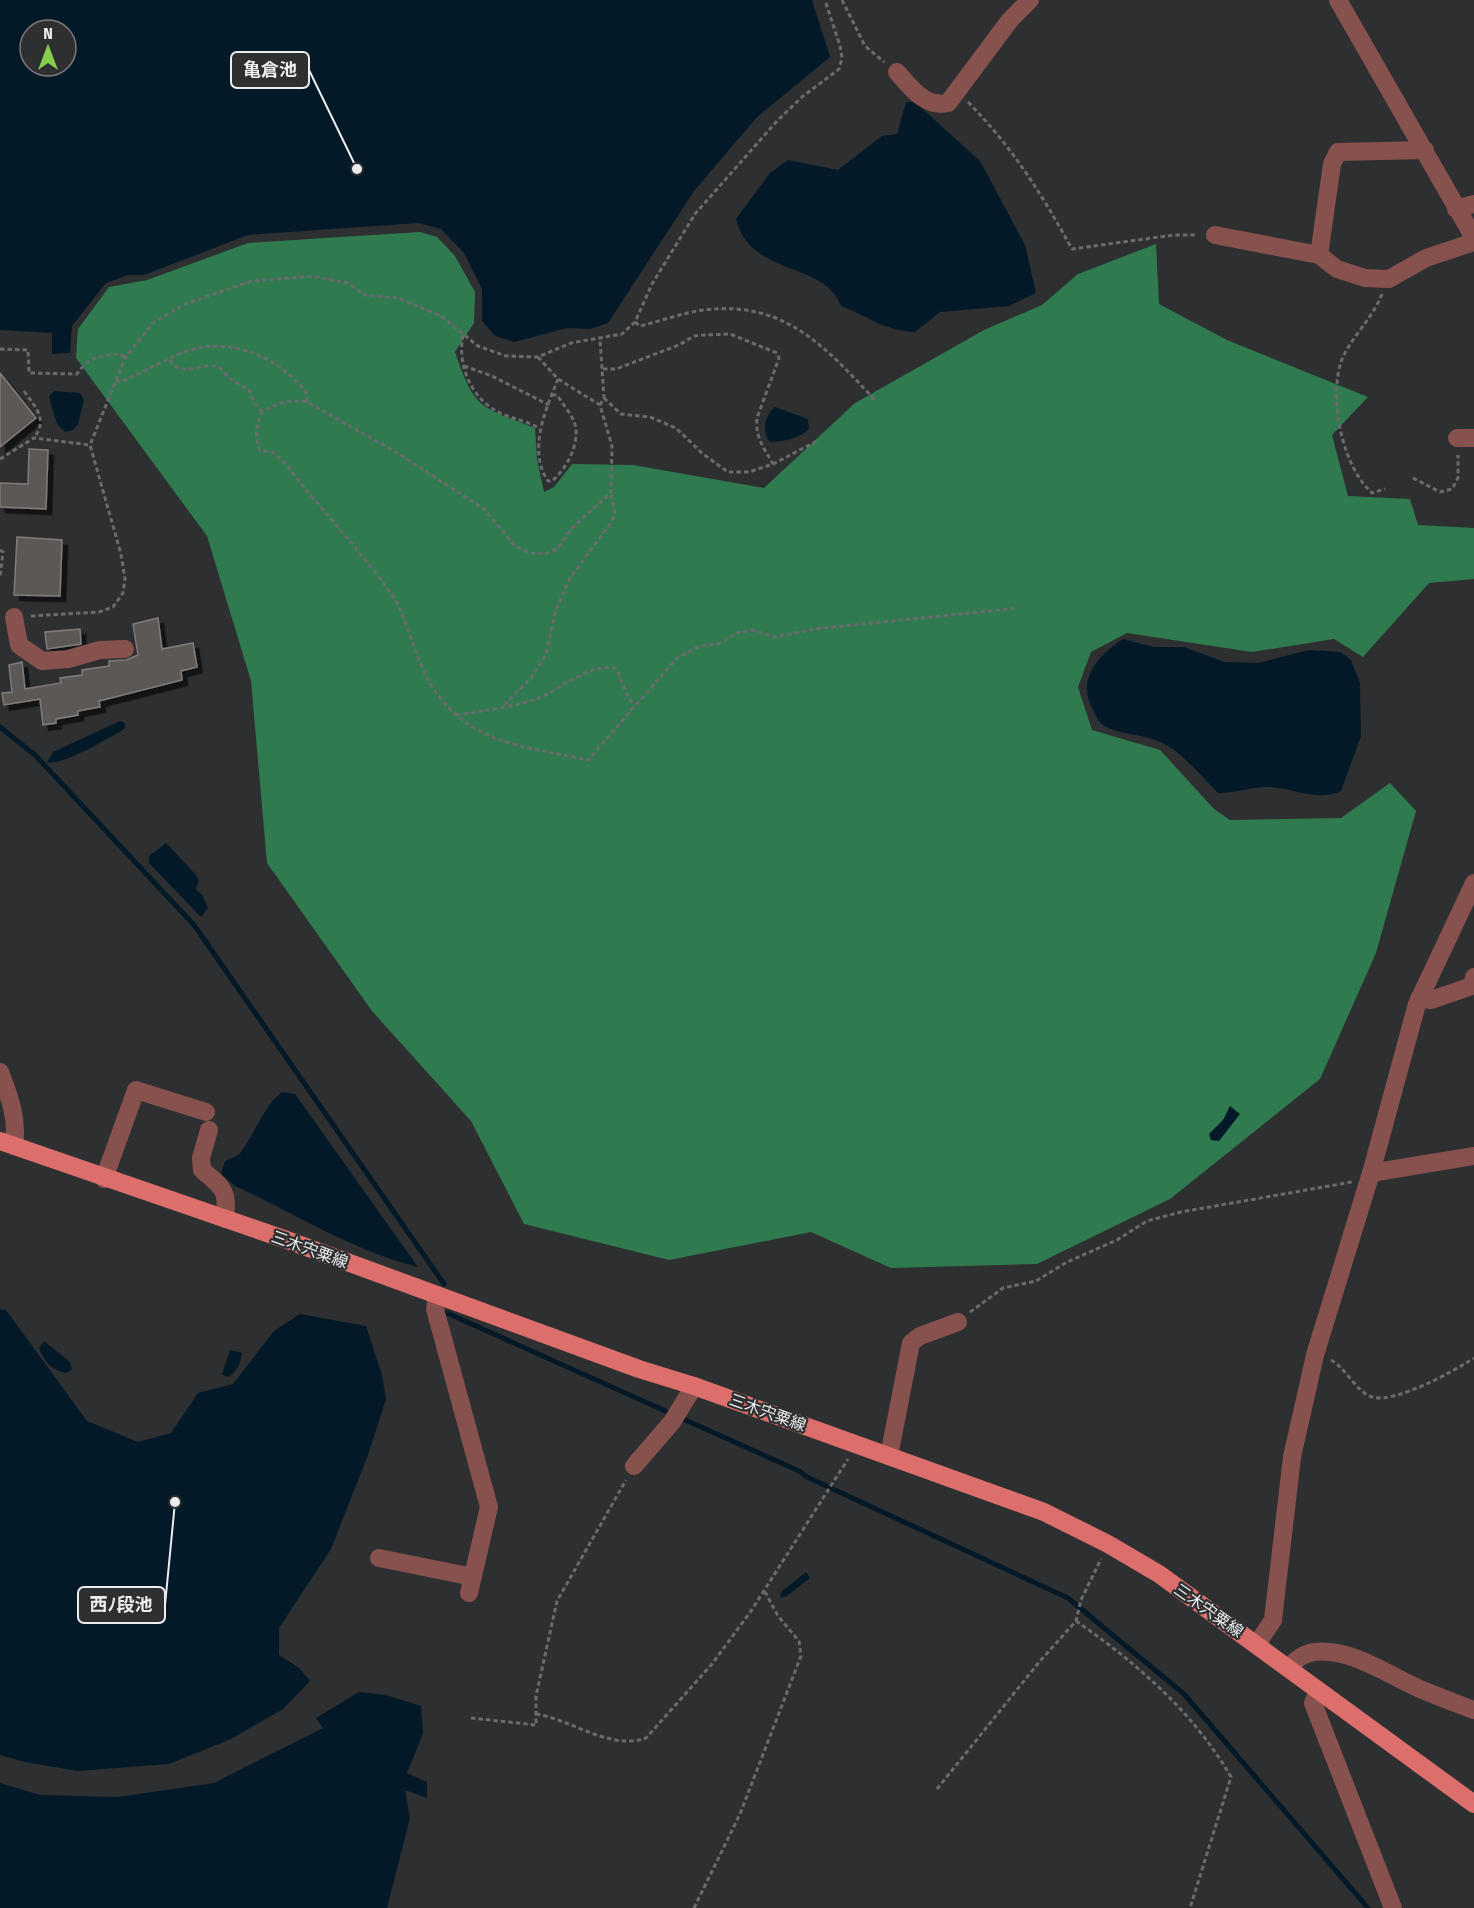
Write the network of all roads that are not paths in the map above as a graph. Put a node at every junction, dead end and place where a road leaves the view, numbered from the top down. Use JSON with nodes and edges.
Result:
{"nodes":[{"id":1,"x":1030,"y":0,"type":"edge"},
{"id":2,"x":1338,"y":0,"type":"edge"},
{"id":3,"x":897,"y":72,"type":"road end"},
{"id":4,"x":1425,"y":150,"type":"junction"},
{"id":5,"x":1474,"y":204,"type":"edge"},
{"id":6,"x":1456,"y":208,"type":"junction"},
{"id":7,"x":1215,"y":235,"type":"road end"},
{"id":8,"x":1474,"y":240,"type":"edge"},
{"id":9,"x":1319,"y":255,"type":"junction"},
{"id":10,"x":14,"y":617,"type":"road end"},
{"id":11,"x":125,"y":649,"type":"dead end"},
{"id":12,"x":1474,"y":883,"type":"edge"},
{"id":13,"x":1474,"y":977,"type":"edge"},
{"id":14,"x":1419,"y":998,"type":"junction"},
{"id":15,"x":0,"y":1072,"type":"edge"},
{"id":16,"x":7,"y":1144,"type":"edge"},
{"id":17,"x":1474,"y":1156,"type":"edge"},
{"id":18,"x":1370,"y":1177,"type":"junction"},
{"id":19,"x":104,"y":1179,"type":"junction"},
{"id":20,"x":225,"y":1219,"type":"junction"},
{"id":21,"x":437,"y":1295,"type":"junction"},
{"id":22,"x":958,"y":1322,"type":"road end"},
{"id":23,"x":694,"y":1386,"type":"junction"},
{"id":24,"x":889,"y":1456,"type":"junction"},
{"id":25,"x":634,"y":1466,"type":"road end"},
{"id":26,"x":379,"y":1558,"type":"dead end"},
{"id":27,"x":1257,"y":1644,"type":"junction"},
{"id":28,"x":1288,"y":1668,"type":"junction"},
{"id":29,"x":1319,"y":1691,"type":"junction"},
{"id":30,"x":1474,"y":1710,"type":"edge"},
{"id":31,"x":1474,"y":1804,"type":"edge"},
{"id":32,"x":1393,"y":1908,"type":"edge"}],
"edges":[{"from":1,"to":3,"type":"street"},
{"from":2,"to":4,"type":"street"},
{"from":4,"to":6,"type":"street"},
{"from":4,"to":9,"type":"street"},
{"from":5,"to":6,"type":"street"},
{"from":6,"to":8,"type":"street"},
{"from":7,"to":9,"type":"street"},
{"from":8,"to":9,"type":"street"},
{"from":10,"to":11,"type":"street"},
{"from":12,"to":14,"type":"street"},
{"from":13,"to":14,"type":"street"},
{"from":14,"to":18,"type":"street"},
{"from":15,"to":16,"type":"street"},
{"from":16,"to":19,"type":"main road","name":"三木宍粟線"},
{"from":17,"to":18,"type":"street"},
{"from":18,"to":27,"type":"street"},
{"from":19,"to":20,"type":"main road","name":"三木宍粟線"},
{"from":19,"to":20,"type":"street"},
{"from":20,"to":21,"type":"main road","name":"三木宍粟線"},
{"from":21,"to":23,"type":"main road","name":"三木宍粟線"},
{"from":21,"to":26,"type":"street"},
{"from":22,"to":24,"type":"street"},
{"from":23,"to":24,"type":"main road","name":"三木宍粟線"},
{"from":23,"to":25,"type":"street"},
{"from":24,"to":27,"type":"main road","name":"三木宍粟線"},
{"from":27,"to":28,"type":"main road","name":"三木宍粟線"},
{"from":28,"to":29,"type":"main road","name":"三木宍粟線"},
{"from":28,"to":30,"type":"street"},
{"from":29,"to":31,"type":"main road","name":"三木宍粟線"},
{"from":29,"to":32,"type":"street"}]}
